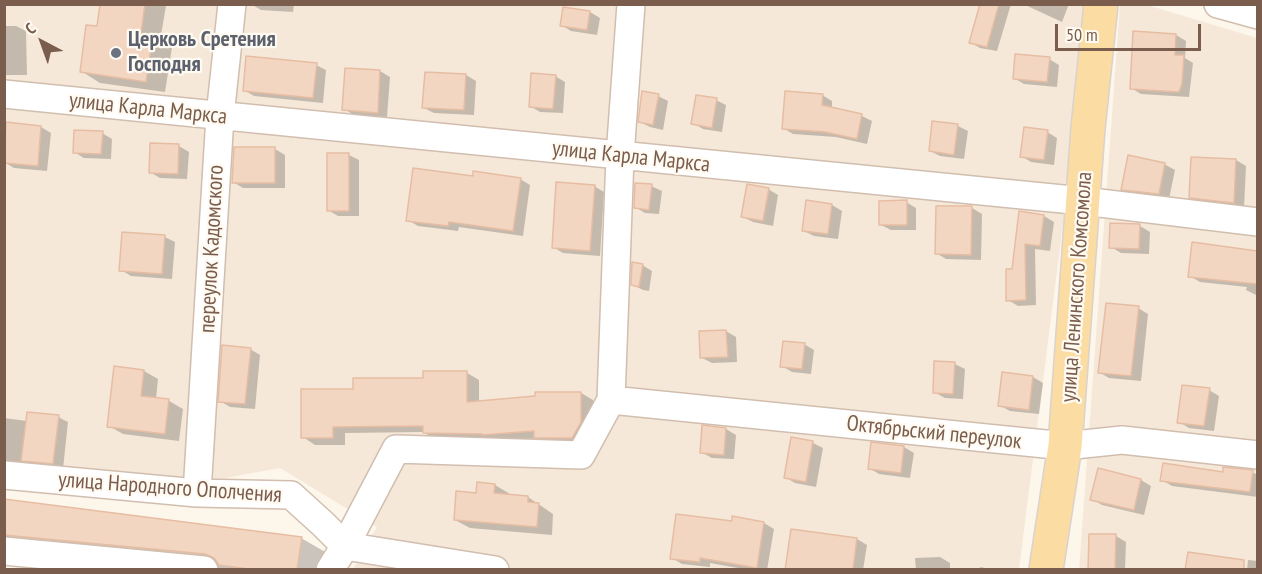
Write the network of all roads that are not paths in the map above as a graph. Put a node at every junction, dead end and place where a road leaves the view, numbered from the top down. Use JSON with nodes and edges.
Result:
{"nodes":[{"id":1,"x":232,"y":4,"type":"edge"},
{"id":2,"x":631,"y":4,"type":"edge"},
{"id":3,"x":1101,"y":4,"type":"edge"},
{"id":4,"x":1218,"y":4,"type":"edge"},
{"id":5,"x":1257,"y":15,"type":"edge"},
{"id":6,"x":4,"y":94,"type":"edge"},
{"id":7,"x":220,"y":116,"type":"junction"},
{"id":8,"x":620,"y":156,"type":"junction"},
{"id":9,"x":1083,"y":201,"type":"junction"},
{"id":10,"x":1257,"y":222,"type":"edge"},
{"id":11,"x":611,"y":400,"type":"junction"},
{"id":12,"x":1065,"y":446,"type":"junction"},
{"id":13,"x":1257,"y":455,"type":"edge"},
{"id":14,"x":4,"y":475,"type":"edge"},
{"id":15,"x":197,"y":494,"type":"junction"},
{"id":16,"x":345,"y":546,"type":"junction"},
{"id":17,"x":4,"y":551,"type":"edge"},
{"id":18,"x":204,"y":570,"type":"edge"},
{"id":19,"x":330,"y":570,"type":"edge"},
{"id":20,"x":495,"y":570,"type":"edge"},
{"id":21,"x":1046,"y":570,"type":"edge"}],
"edges":[{"from":1,"to":7,"type":"street","name":"переулок Кадомского"},
{"from":2,"to":8,"type":"street"},
{"from":3,"to":9,"type":"main road","name":"улица Ленинского Комсомола"},
{"from":4,"to":5,"type":"street"},
{"from":6,"to":7,"type":"street","name":"улица Карла Маркса"},
{"from":7,"to":8,"type":"street","name":"улица Карла Маркса"},
{"from":7,"to":15,"type":"street","name":"переулок Кадомского"},
{"from":8,"to":9,"type":"street","name":"улица Карла Маркса"},
{"from":8,"to":11,"type":"street"},
{"from":9,"to":10,"type":"street","name":"улица Карла Маркса"},
{"from":9,"to":12,"type":"main road","name":"улица Ленинского Комсомола"},
{"from":11,"to":12,"type":"street","name":"Октябрьский переулок"},
{"from":11,"to":16,"type":"street"},
{"from":12,"to":13,"type":"street","name":"Октябрьский переулок"},
{"from":12,"to":21,"type":"main road","name":"улица Ленинского Комсомола"},
{"from":14,"to":15,"type":"street","name":"улица Народного Ополчения"},
{"from":15,"to":16,"type":"street","name":"улица Народного Ополчения"},
{"from":16,"to":19,"type":"street"},
{"from":16,"to":20,"type":"street"},
{"from":17,"to":18,"type":"street"}]}
